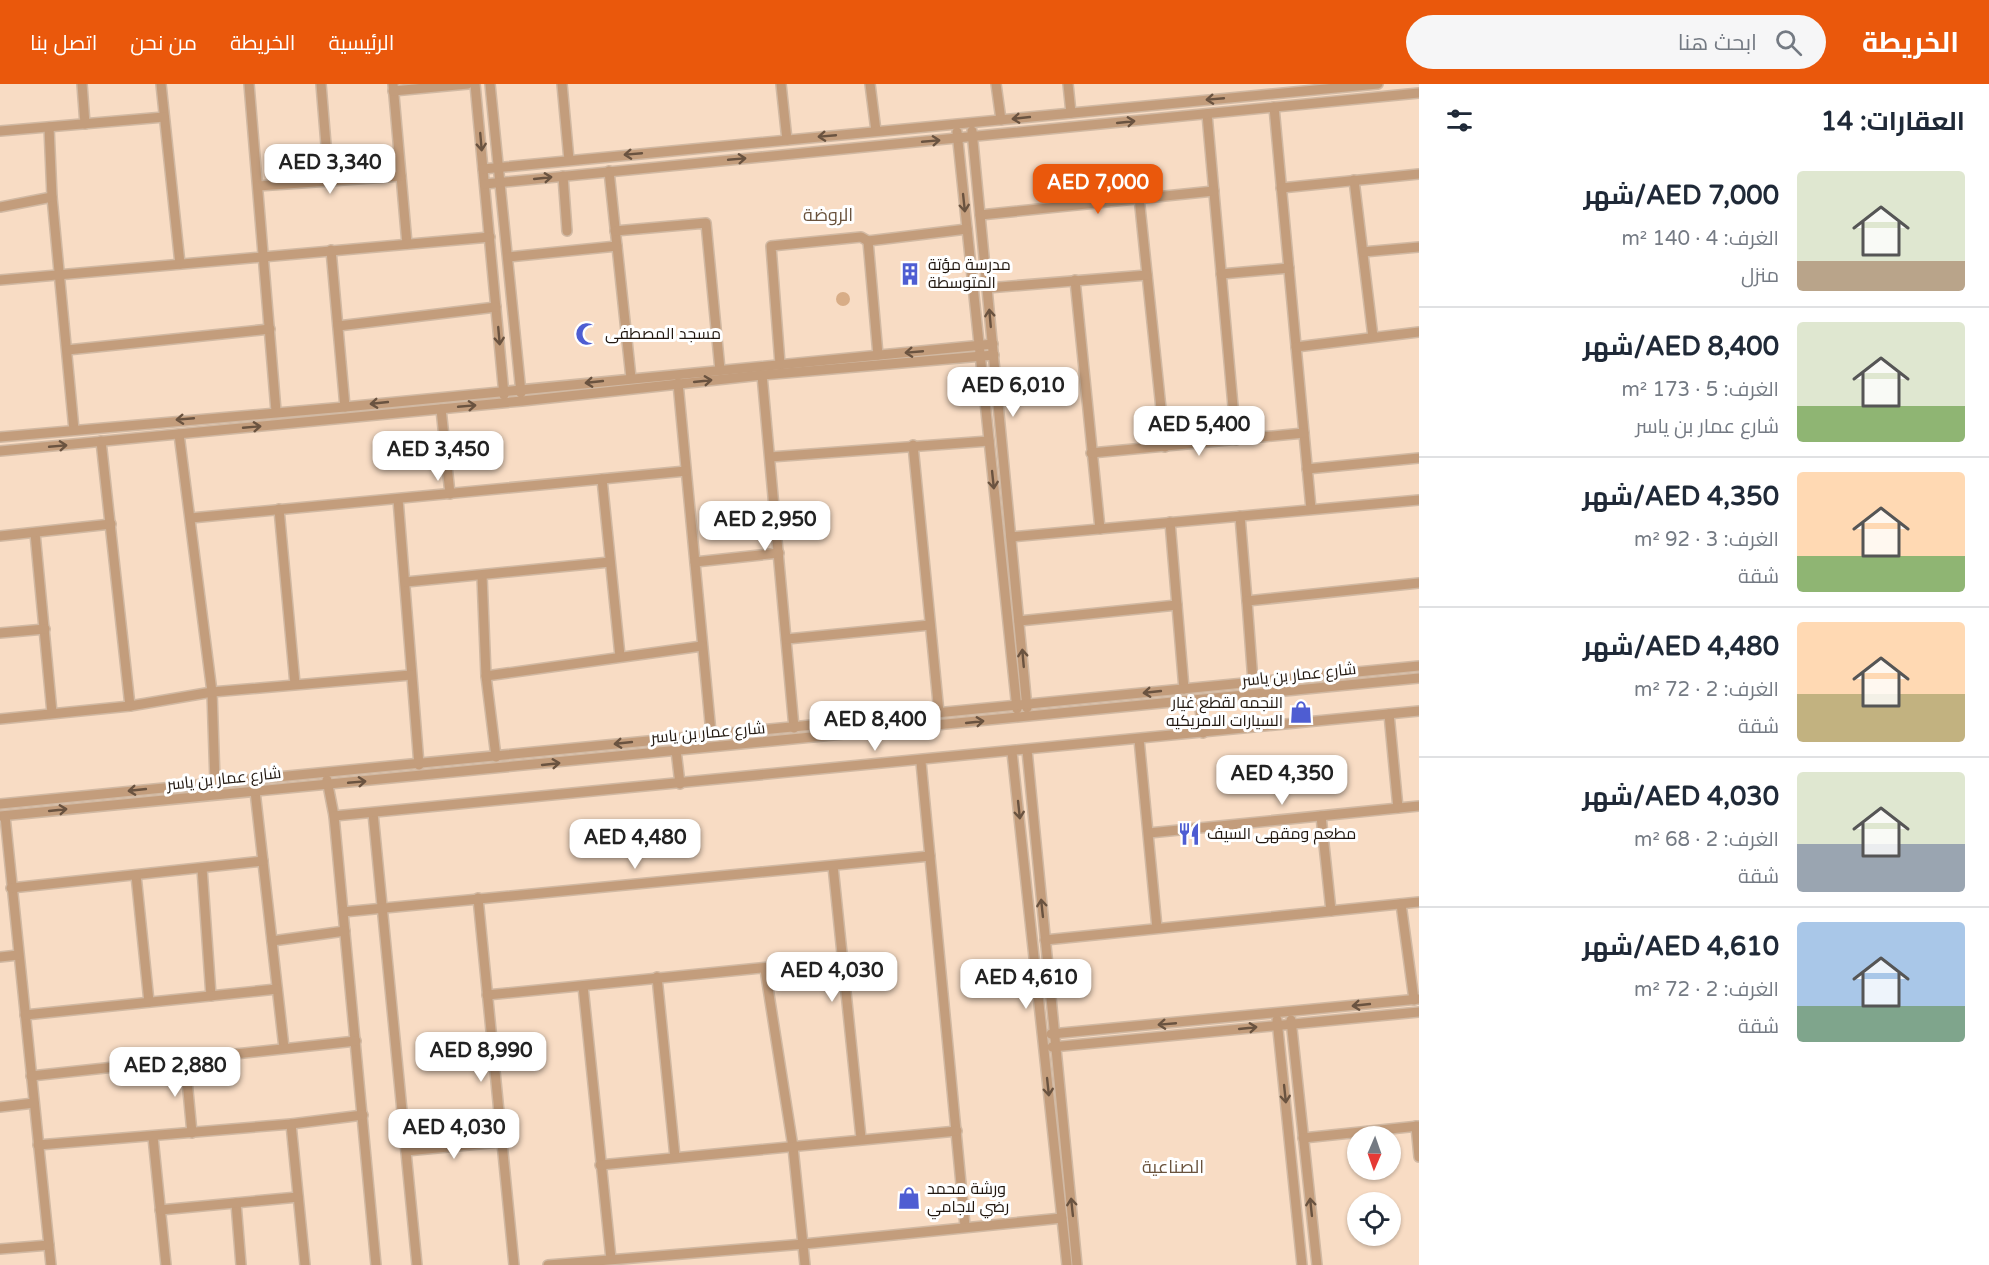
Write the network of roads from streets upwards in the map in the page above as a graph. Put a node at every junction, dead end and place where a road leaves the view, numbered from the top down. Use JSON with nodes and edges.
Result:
{"nodes":[{"id":1,"x":82,"y":84,"type":"edge"},
{"id":2,"x":161,"y":84,"type":"edge"},
{"id":3,"x":249,"y":84,"type":"edge"},
{"id":4,"x":321,"y":84,"type":"edge"},
{"id":5,"x":468,"y":84,"type":"edge"},
{"id":6,"x":475,"y":84,"type":"edge"},
{"id":7,"x":490,"y":84,"type":"edge"},
{"id":8,"x":562,"y":84,"type":"edge"},
{"id":9,"x":781,"y":84,"type":"edge"},
{"id":10,"x":870,"y":84,"type":"edge"},
{"id":11,"x":996,"y":84,"type":"edge"},
{"id":12,"x":1068,"y":84,"type":"edge"},
{"id":13,"x":1250,"y":84,"type":"edge"},
{"id":14,"x":1378,"y":84,"type":"edge"},
{"id":15,"x":393,"y":88,"type":"edge"},
{"id":16,"x":1419,"y":93,"type":"edge"},
{"id":17,"x":1251,"y":96,"type":"junction"},
{"id":18,"x":1274,"y":107,"type":"junction"},
{"id":19,"x":1071,"y":113,"type":"junction"},
{"id":20,"x":1207,"y":114,"type":"junction"},
{"id":21,"x":165,"y":117,"type":"junction"},
{"id":22,"x":1001,"y":120,"type":"junction"},
{"id":23,"x":972,"y":122,"type":"junction"},
{"id":24,"x":85,"y":124,"type":"junction"},
{"id":25,"x":957,"y":124,"type":"junction"},
{"id":26,"x":49,"y":127,"type":"junction"},
{"id":27,"x":0,"y":131,"type":"edge"},
{"id":28,"x":876,"y":131,"type":"junction"},
{"id":29,"x":973,"y":137,"type":"junction"},
{"id":30,"x":957,"y":138,"type":"junction"},
{"id":31,"x":787,"y":140,"type":"junction"},
{"id":32,"x":569,"y":160,"type":"junction"},
{"id":33,"x":498,"y":167,"type":"junction"},
{"id":34,"x":483,"y":169,"type":"junction"},
{"id":35,"x":609,"y":171,"type":"junction"},
{"id":36,"x":1419,"y":174,"type":"edge"},
{"id":37,"x":401,"y":176,"type":"junction"},
{"id":38,"x":563,"y":176,"type":"junction"},
{"id":39,"x":1354,"y":180,"type":"junction"},
{"id":40,"x":329,"y":181,"type":"junction"},
{"id":41,"x":500,"y":182,"type":"junction"},
{"id":42,"x":485,"y":184,"type":"junction"},
{"id":43,"x":258,"y":186,"type":"junction"},
{"id":44,"x":1281,"y":188,"type":"junction"},
{"id":45,"x":1214,"y":190,"type":"junction"},
{"id":46,"x":52,"y":197,"type":"junction"},
{"id":47,"x":1139,"y":197,"type":"junction"},
{"id":48,"x":0,"y":207,"type":"edge"},
{"id":49,"x":980,"y":215,"type":"junction"},
{"id":50,"x":967,"y":229,"type":"junction"},
{"id":51,"x":567,"y":231,"type":"dead end"},
{"id":52,"x":615,"y":231,"type":"junction"},
{"id":53,"x":490,"y":237,"type":"junction"},
{"id":54,"x":868,"y":241,"type":"junction"},
{"id":55,"x":407,"y":244,"type":"junction"},
{"id":56,"x":617,"y":246,"type":"junction"},
{"id":57,"x":1419,"y":247,"type":"edge"},
{"id":58,"x":331,"y":250,"type":"junction"},
{"id":59,"x":1363,"y":252,"type":"junction"},
{"id":60,"x":264,"y":256,"type":"junction"},
{"id":61,"x":508,"y":257,"type":"junction"},
{"id":62,"x":180,"y":264,"type":"junction"},
{"id":63,"x":1289,"y":268,"type":"junction"},
{"id":64,"x":60,"y":274,"type":"junction"},
{"id":65,"x":1221,"y":274,"type":"junction"},
{"id":66,"x":1147,"y":275,"type":"junction"},
{"id":67,"x":0,"y":280,"type":"edge"},
{"id":68,"x":1075,"y":280,"type":"junction"},
{"id":69,"x":987,"y":288,"type":"junction"},
{"id":70,"x":496,"y":307,"type":"junction"},
{"id":71,"x":338,"y":326,"type":"junction"},
{"id":72,"x":270,"y":329,"type":"junction"},
{"id":73,"x":1419,"y":332,"type":"edge"},
{"id":74,"x":1373,"y":337,"type":"junction"},
{"id":75,"x":993,"y":344,"type":"junction"},
{"id":76,"x":979,"y":346,"type":"junction"},
{"id":77,"x":1296,"y":347,"type":"junction"},
{"id":78,"x":67,"y":350,"type":"junction"},
{"id":79,"x":878,"y":355,"type":"junction"},
{"id":80,"x":994,"y":355,"type":"junction"},
{"id":81,"x":980,"y":357,"type":"junction"},
{"id":82,"x":780,"y":364,"type":"junction"},
{"id":83,"x":720,"y":370,"type":"junction"},
{"id":84,"x":762,"y":375,"type":"junction"},
{"id":85,"x":631,"y":378,"type":"junction"},
{"id":86,"x":678,"y":383,"type":"junction"},
{"id":87,"x":521,"y":389,"type":"junction"},
{"id":88,"x":504,"y":391,"type":"junction"},
{"id":89,"x":522,"y":401,"type":"junction"},
{"id":90,"x":505,"y":403,"type":"junction"},
{"id":91,"x":345,"y":407,"type":"junction"},
{"id":92,"x":441,"y":409,"type":"junction"},
{"id":93,"x":276,"y":411,"type":"junction"},
{"id":94,"x":74,"y":430,"type":"junction"},
{"id":95,"x":1304,"y":433,"type":"junction"},
{"id":96,"x":179,"y":434,"type":"junction"},
{"id":97,"x":0,"y":437,"type":"edge"},
{"id":98,"x":1236,"y":440,"type":"junction"},
{"id":99,"x":102,"y":441,"type":"junction"},
{"id":100,"x":989,"y":441,"type":"junction"},
{"id":101,"x":913,"y":445,"type":"junction"},
{"id":102,"x":1165,"y":447,"type":"junction"},
{"id":103,"x":0,"y":451,"type":"edge"},
{"id":104,"x":1092,"y":453,"type":"junction"},
{"id":105,"x":770,"y":457,"type":"junction"},
{"id":106,"x":1419,"y":458,"type":"edge"},
{"id":107,"x":1307,"y":469,"type":"junction"},
{"id":108,"x":686,"y":471,"type":"junction"},
{"id":109,"x":602,"y":479,"type":"junction"},
{"id":110,"x":450,"y":494,"type":"junction"},
{"id":111,"x":398,"y":499,"type":"junction"},
{"id":112,"x":1419,"y":500,"type":"edge"},
{"id":113,"x":279,"y":509,"type":"junction"},
{"id":114,"x":1311,"y":510,"type":"junction"},
{"id":115,"x":1240,"y":516,"type":"junction"},
{"id":116,"x":191,"y":518,"type":"junction"},
{"id":117,"x":1170,"y":522,"type":"junction"},
{"id":118,"x":111,"y":524,"type":"junction"},
{"id":119,"x":1100,"y":529,"type":"junction"},
{"id":120,"x":35,"y":533,"type":"junction"},
{"id":121,"x":0,"y":536,"type":"edge"},
{"id":122,"x":1011,"y":537,"type":"junction"},
{"id":123,"x":779,"y":553,"type":"junction"},
{"id":124,"x":610,"y":562,"type":"junction"},
{"id":125,"x":695,"y":562,"type":"junction"},
{"id":126,"x":482,"y":576,"type":"junction"},
{"id":127,"x":406,"y":582,"type":"junction"},
{"id":128,"x":1419,"y":583,"type":"edge"},
{"id":129,"x":1247,"y":601,"type":"junction"},
{"id":130,"x":1177,"y":605,"type":"junction"},
{"id":131,"x":1019,"y":621,"type":"junction"},
{"id":132,"x":930,"y":625,"type":"junction"},
{"id":133,"x":45,"y":628,"type":"junction"},
{"id":134,"x":0,"y":633,"type":"edge"},
{"id":135,"x":787,"y":639,"type":"junction"},
{"id":136,"x":702,"y":646,"type":"junction"},
{"id":137,"x":620,"y":656,"type":"junction"},
{"id":138,"x":1419,"y":666,"type":"edge"},
{"id":139,"x":411,"y":675,"type":"junction"},
{"id":140,"x":486,"y":676,"type":"junction"},
{"id":141,"x":1419,"y":678,"type":"edge"},
{"id":142,"x":1253,"y":682,"type":"junction"},
{"id":143,"x":295,"y":684,"type":"junction"},
{"id":144,"x":1184,"y":689,"type":"junction"},
{"id":145,"x":212,"y":692,"type":"junction"},
{"id":146,"x":1199,"y":700,"type":"junction"},
{"id":147,"x":1027,"y":705,"type":"junction"},
{"id":148,"x":130,"y":706,"type":"junction"},
{"id":149,"x":1017,"y":706,"type":"junction"},
{"id":150,"x":1419,"y":711,"type":"edge"},
{"id":151,"x":52,"y":713,"type":"junction"},
{"id":152,"x":939,"y":713,"type":"junction"},
{"id":153,"x":1389,"y":714,"type":"junction"},
{"id":154,"x":1028,"y":717,"type":"junction"},
{"id":155,"x":0,"y":718,"type":"edge"},
{"id":156,"x":1018,"y":718,"type":"junction"},
{"id":157,"x":794,"y":728,"type":"junction"},
{"id":158,"x":711,"y":733,"type":"junction"},
{"id":159,"x":1203,"y":733,"type":"junction"},
{"id":160,"x":1139,"y":739,"type":"junction"},
{"id":161,"x":676,"y":750,"type":"junction"},
{"id":162,"x":1027,"y":750,"type":"junction"},
{"id":163,"x":1012,"y":752,"type":"junction"},
{"id":164,"x":496,"y":757,"type":"junction"},
{"id":165,"x":921,"y":762,"type":"junction"},
{"id":166,"x":419,"y":765,"type":"junction"},
{"id":167,"x":326,"y":772,"type":"junction"},
{"id":168,"x":215,"y":782,"type":"junction"},
{"id":169,"x":328,"y":784,"type":"junction"},
{"id":170,"x":680,"y":784,"type":"junction"},
{"id":171,"x":255,"y":791,"type":"junction"},
{"id":172,"x":0,"y":804,"type":"edge"},
{"id":173,"x":1419,"y":806,"type":"edge"},
{"id":174,"x":1398,"y":808,"type":"junction"},
{"id":175,"x":373,"y":813,"type":"junction"},
{"id":176,"x":3,"y":816,"type":"edge"},
{"id":177,"x":334,"y":816,"type":"junction"},
{"id":178,"x":1321,"y":816,"type":"junction"},
{"id":179,"x":1149,"y":833,"type":"junction"},
{"id":180,"x":930,"y":856,"type":"junction"},
{"id":181,"x":263,"y":861,"type":"junction"},
{"id":182,"x":833,"y":866,"type":"junction"},
{"id":183,"x":202,"y":868,"type":"junction"},
{"id":184,"x":136,"y":875,"type":"junction"},
{"id":185,"x":11,"y":888,"type":"junction"},
{"id":186,"x":478,"y":898,"type":"junction"},
{"id":187,"x":1419,"y":902,"type":"edge"},
{"id":188,"x":1401,"y":904,"type":"junction"},
{"id":189,"x":381,"y":908,"type":"junction"},
{"id":190,"x":1331,"y":911,"type":"junction"},
{"id":191,"x":343,"y":912,"type":"junction"},
{"id":192,"x":1157,"y":928,"type":"junction"},
{"id":193,"x":345,"y":931,"type":"junction"},
{"id":194,"x":1045,"y":940,"type":"junction"},
{"id":195,"x":272,"y":941,"type":"junction"},
{"id":196,"x":18,"y":955,"type":"junction"},
{"id":197,"x":0,"y":957,"type":"edge"},
{"id":198,"x":841,"y":960,"type":"junction"},
{"id":199,"x":765,"y":969,"type":"junction"},
{"id":200,"x":657,"y":977,"type":"junction"},
{"id":201,"x":583,"y":986,"type":"junction"},
{"id":202,"x":277,"y":989,"type":"junction"},
{"id":203,"x":487,"y":995,"type":"junction"},
{"id":204,"x":212,"y":996,"type":"junction"},
{"id":205,"x":1416,"y":999,"type":"edge"},
{"id":206,"x":149,"y":1002,"type":"junction"},
{"id":207,"x":1419,"y":1012,"type":"edge"},
{"id":208,"x":25,"y":1015,"type":"junction"},
{"id":209,"x":1291,"y":1018,"type":"junction"},
{"id":210,"x":1277,"y":1020,"type":"junction"},
{"id":211,"x":1055,"y":1034,"type":"junction"},
{"id":212,"x":1042,"y":1035,"type":"junction"},
{"id":213,"x":356,"y":1041,"type":"junction"},
{"id":214,"x":1056,"y":1046,"type":"junction"},
{"id":215,"x":1044,"y":1047,"type":"junction"},
{"id":216,"x":284,"y":1048,"type":"junction"},
{"id":217,"x":185,"y":1059,"type":"junction"},
{"id":218,"x":31,"y":1076,"type":"junction"},
{"id":219,"x":34,"y":1103,"type":"junction"},
{"id":220,"x":0,"y":1107,"type":"edge"},
{"id":221,"x":363,"y":1115,"type":"junction"},
{"id":222,"x":291,"y":1125,"type":"junction"},
{"id":223,"x":1418,"y":1126,"type":"edge"},
{"id":224,"x":957,"y":1131,"type":"junction"},
{"id":225,"x":192,"y":1133,"type":"junction"},
{"id":226,"x":153,"y":1137,"type":"junction"},
{"id":227,"x":861,"y":1138,"type":"junction"},
{"id":228,"x":1303,"y":1138,"type":"junction"},
{"id":229,"x":500,"y":1142,"type":"junction"},
{"id":230,"x":38,"y":1145,"type":"junction"},
{"id":231,"x":794,"y":1146,"type":"junction"},
{"id":232,"x":406,"y":1151,"type":"junction"},
{"id":233,"x":675,"y":1157,"type":"junction"},
{"id":234,"x":1419,"y":1157,"type":"edge"},
{"id":235,"x":600,"y":1165,"type":"junction"},
{"id":236,"x":298,"y":1197,"type":"junction"},
{"id":237,"x":236,"y":1203,"type":"junction"},
{"id":238,"x":160,"y":1210,"type":"junction"},
{"id":239,"x":1297,"y":1215,"type":"junction"},
{"id":240,"x":1062,"y":1218,"type":"junction"},
{"id":241,"x":965,"y":1226,"type":"junction"},
{"id":242,"x":1313,"y":1232,"type":"junction"},
{"id":243,"x":804,"y":1244,"type":"junction"},
{"id":244,"x":49,"y":1245,"type":"junction"},
{"id":245,"x":0,"y":1249,"type":"edge"},
{"id":246,"x":611,"y":1259,"type":"junction"},
{"id":247,"x":51,"y":1265,"type":"edge"},
{"id":248,"x":166,"y":1265,"type":"edge"},
{"id":249,"x":241,"y":1265,"type":"edge"},
{"id":250,"x":305,"y":1265,"type":"edge"},
{"id":251,"x":376,"y":1265,"type":"edge"},
{"id":252,"x":417,"y":1265,"type":"edge"},
{"id":253,"x":514,"y":1265,"type":"edge"},
{"id":254,"x":548,"y":1265,"type":"edge"},
{"id":255,"x":805,"y":1265,"type":"edge"},
{"id":256,"x":1067,"y":1265,"type":"edge"},
{"id":257,"x":1077,"y":1265,"type":"edge"},
{"id":258,"x":1302,"y":1265,"type":"edge"},
{"id":259,"x":1317,"y":1265,"type":"edge"}],
"edges":[{"from":1,"to":24,"type":"street"},
{"from":2,"to":21,"type":"street"},
{"from":3,"to":43,"type":"street"},
{"from":4,"to":40,"type":"street"},
{"from":5,"to":15,"type":"street"},
{"from":6,"to":34,"type":"street","one_way":true},
{"from":7,"to":33,"type":"street"},
{"from":8,"to":32,"type":"street"},
{"from":9,"to":31,"type":"street"},
{"from":10,"to":28,"type":"street"},
{"from":11,"to":22,"type":"street"},
{"from":12,"to":19,"type":"street"},
{"from":13,"to":17,"type":"street"},
{"from":14,"to":17,"type":"street"},
{"from":15,"to":37,"type":"street"},
{"from":16,"to":18,"type":"street"},
{"from":17,"to":19,"type":"street","one_way":true},
{"from":18,"to":20,"type":"street"},
{"from":18,"to":44,"type":"street"},
{"from":19,"to":22,"type":"street","one_way":true},
{"from":29,"to":20,"type":"street","one_way":true},
{"from":20,"to":45,"type":"street"},
{"from":21,"to":24,"type":"street"},
{"from":21,"to":62,"type":"street"},
{"from":22,"to":23,"type":"street"},
{"from":23,"to":25,"type":"street"},
{"from":23,"to":29,"type":"street"},
{"from":24,"to":26,"type":"street"},
{"from":25,"to":28,"type":"street"},
{"from":25,"to":30,"type":"street"},
{"from":26,"to":27,"type":"street"},
{"from":26,"to":46,"type":"street"},
{"from":28,"to":31,"type":"street","one_way":true},
{"from":29,"to":30,"type":"street"},
{"from":29,"to":49,"type":"street"},
{"from":35,"to":30,"type":"street","one_way":true},
{"from":30,"to":50,"type":"street","one_way":true},
{"from":31,"to":32,"type":"street","one_way":true},
{"from":32,"to":33,"type":"street"},
{"from":33,"to":34,"type":"street"},
{"from":33,"to":41,"type":"street"},
{"from":34,"to":42,"type":"street"},
{"from":35,"to":38,"type":"street"},
{"from":35,"to":52,"type":"street"},
{"from":36,"to":39,"type":"street"},
{"from":37,"to":40,"type":"street"},
{"from":37,"to":55,"type":"street"},
{"from":41,"to":38,"type":"street","one_way":true},
{"from":38,"to":51,"type":"street"},
{"from":39,"to":44,"type":"street"},
{"from":39,"to":59,"type":"street"},
{"from":40,"to":43,"type":"street"},
{"from":41,"to":42,"type":"street"},
{"from":41,"to":61,"type":"street"},
{"from":42,"to":53,"type":"street"},
{"from":43,"to":60,"type":"street"},
{"from":44,"to":63,"type":"street"},
{"from":45,"to":47,"type":"street"},
{"from":45,"to":65,"type":"street"},
{"from":46,"to":48,"type":"street"},
{"from":46,"to":64,"type":"street"},
{"from":47,"to":49,"type":"street"},
{"from":47,"to":66,"type":"street"},
{"from":49,"to":69,"type":"street"},
{"from":50,"to":54,"type":"street"},
{"from":50,"to":76,"type":"street"},
{"from":52,"to":56,"type":"street"},
{"from":52,"to":83,"type":"street"},
{"from":53,"to":55,"type":"street"},
{"from":53,"to":70,"type":"street"},
{"from":54,"to":79,"type":"street"},
{"from":54,"to":82,"type":"street"},
{"from":55,"to":58,"type":"street"},
{"from":56,"to":61,"type":"street"},
{"from":56,"to":85,"type":"street"},
{"from":57,"to":59,"type":"street"},
{"from":58,"to":60,"type":"street"},
{"from":58,"to":71,"type":"street"},
{"from":59,"to":74,"type":"street"},
{"from":60,"to":62,"type":"street"},
{"from":60,"to":72,"type":"street"},
{"from":61,"to":87,"type":"street"},
{"from":62,"to":64,"type":"street"},
{"from":63,"to":65,"type":"street"},
{"from":63,"to":77,"type":"street"},
{"from":64,"to":67,"type":"street"},
{"from":64,"to":78,"type":"street"},
{"from":65,"to":98,"type":"street"},
{"from":66,"to":68,"type":"street"},
{"from":66,"to":102,"type":"street"},
{"from":68,"to":69,"type":"street"},
{"from":68,"to":104,"type":"street"},
{"from":75,"to":69,"type":"street","one_way":true},
{"from":70,"to":71,"type":"street"},
{"from":70,"to":88,"type":"street","one_way":true},
{"from":71,"to":91,"type":"street"},
{"from":72,"to":78,"type":"street"},
{"from":72,"to":93,"type":"street"},
{"from":73,"to":74,"type":"street"},
{"from":74,"to":77,"type":"street"},
{"from":75,"to":76,"type":"street"},
{"from":75,"to":80,"type":"street"},
{"from":76,"to":79,"type":"street","one_way":true},
{"from":76,"to":81,"type":"street"},
{"from":77,"to":95,"type":"street"},
{"from":78,"to":94,"type":"street"},
{"from":79,"to":82,"type":"street"},
{"from":80,"to":81,"type":"street"},
{"from":80,"to":122,"type":"street"},
{"from":81,"to":84,"type":"street"},
{"from":81,"to":100,"type":"street"},
{"from":82,"to":83,"type":"street"},
{"from":83,"to":85,"type":"street"},
{"from":86,"to":84,"type":"street","one_way":true},
{"from":84,"to":105,"type":"street"},
{"from":85,"to":87,"type":"street","one_way":true},
{"from":86,"to":89,"type":"street"},
{"from":86,"to":108,"type":"street"},
{"from":87,"to":88,"type":"street"},
{"from":87,"to":89,"type":"street"},
{"from":88,"to":90,"type":"street"},
{"from":88,"to":91,"type":"street","one_way":true},
{"from":89,"to":90,"type":"street"},
{"from":92,"to":90,"type":"street","one_way":true},
{"from":91,"to":93,"type":"street"},
{"from":96,"to":92,"type":"street","one_way":true},
{"from":92,"to":110,"type":"street"},
{"from":93,"to":94,"type":"street","one_way":true},
{"from":94,"to":97,"type":"street"},
{"from":95,"to":98,"type":"street"},
{"from":95,"to":107,"type":"street"},
{"from":96,"to":99,"type":"street"},
{"from":96,"to":116,"type":"street"},
{"from":98,"to":102,"type":"street"},
{"from":103,"to":99,"type":"street","one_way":true},
{"from":99,"to":118,"type":"street"},
{"from":100,"to":101,"type":"street"},
{"from":100,"to":149,"type":"street","one_way":true},
{"from":101,"to":105,"type":"street"},
{"from":101,"to":132,"type":"street"},
{"from":102,"to":104,"type":"street"},
{"from":104,"to":119,"type":"street"},
{"from":105,"to":123,"type":"street"},
{"from":106,"to":107,"type":"street"},
{"from":107,"to":114,"type":"street"},
{"from":108,"to":109,"type":"street"},
{"from":108,"to":125,"type":"street"},
{"from":109,"to":110,"type":"street"},
{"from":109,"to":124,"type":"street"},
{"from":110,"to":111,"type":"street"},
{"from":111,"to":113,"type":"street"},
{"from":111,"to":127,"type":"street"},
{"from":112,"to":114,"type":"street"},
{"from":113,"to":116,"type":"street"},
{"from":113,"to":143,"type":"street"},
{"from":114,"to":115,"type":"street"},
{"from":115,"to":117,"type":"street"},
{"from":115,"to":129,"type":"street"},
{"from":116,"to":145,"type":"street"},
{"from":117,"to":119,"type":"street"},
{"from":117,"to":130,"type":"street"},
{"from":118,"to":120,"type":"street"},
{"from":118,"to":148,"type":"street"},
{"from":119,"to":122,"type":"street"},
{"from":120,"to":121,"type":"street"},
{"from":120,"to":133,"type":"street"},
{"from":122,"to":131,"type":"street"},
{"from":123,"to":125,"type":"street"},
{"from":123,"to":135,"type":"street"},
{"from":124,"to":126,"type":"street"},
{"from":124,"to":137,"type":"street"},
{"from":125,"to":136,"type":"street"},
{"from":126,"to":127,"type":"street"},
{"from":126,"to":140,"type":"street"},
{"from":127,"to":139,"type":"street"},
{"from":128,"to":129,"type":"street"},
{"from":129,"to":142,"type":"street"},
{"from":130,"to":131,"type":"street"},
{"from":130,"to":144,"type":"street"},
{"from":147,"to":131,"type":"street","one_way":true},
{"from":132,"to":135,"type":"street"},
{"from":132,"to":152,"type":"street"},
{"from":133,"to":134,"type":"street"},
{"from":133,"to":151,"type":"street"},
{"from":135,"to":157,"type":"street"},
{"from":136,"to":137,"type":"street"},
{"from":136,"to":158,"type":"street"},
{"from":137,"to":140,"type":"street"},
{"from":138,"to":142,"type":"street","name":"شارع عمار بن ياسر"},
{"from":139,"to":143,"type":"street"},
{"from":139,"to":166,"type":"street"},
{"from":140,"to":164,"type":"street"},
{"from":141,"to":146,"type":"street","name":"شارع عمار بن ياسر"},
{"from":142,"to":144,"type":"street","name":"شارع عمار بن ياسر"},
{"from":143,"to":145,"type":"street"},
{"from":144,"to":147,"type":"street","name":"شارع عمار بن ياسر","one_way":true},
{"from":145,"to":148,"type":"street"},
{"from":145,"to":168,"type":"street"},
{"from":146,"to":154,"type":"street","name":"شارع عمار بن ياسر"},
{"from":146,"to":159,"type":"street"},
{"from":147,"to":149,"type":"street","name":"شارع عمار بن ياسر"},
{"from":147,"to":154,"type":"street"},
{"from":148,"to":151,"type":"street"},
{"from":149,"to":152,"type":"street","name":"شارع عمار بن ياسر"},
{"from":149,"to":156,"type":"street"},
{"from":150,"to":153,"type":"street"},
{"from":151,"to":155,"type":"street"},
{"from":152,"to":157,"type":"street","name":"شارع عمار بن ياسر"},
{"from":153,"to":159,"type":"street"},
{"from":153,"to":174,"type":"street"},
{"from":154,"to":156,"type":"street","name":"شارع عمار بن ياسر"},
{"from":161,"to":156,"type":"street","name":"شارع عمار بن ياسر","one_way":true},
{"from":157,"to":158,"type":"street","name":"شارع عمار بن ياسر"},
{"from":158,"to":164,"type":"street","name":"شارع عمار بن ياسر","one_way":true},
{"from":159,"to":160,"type":"street"},
{"from":160,"to":162,"type":"street"},
{"from":160,"to":179,"type":"street"},
{"from":169,"to":161,"type":"street","name":"شارع عمار بن ياسر","one_way":true},
{"from":161,"to":170,"type":"street"},
{"from":162,"to":163,"type":"street"},
{"from":194,"to":162,"type":"street","one_way":true},
{"from":163,"to":165,"type":"street"},
{"from":163,"to":212,"type":"street","one_way":true},
{"from":164,"to":166,"type":"street","name":"شارع عمار بن ياسر"},
{"from":165,"to":170,"type":"street"},
{"from":165,"to":180,"type":"street"},
{"from":166,"to":167,"type":"street","name":"شارع عمار بن ياسر"},
{"from":167,"to":168,"type":"street","name":"شارع عمار بن ياسر"},
{"from":167,"to":169,"type":"street"},
{"from":168,"to":172,"type":"street","name":"شارع عمار بن ياسر","one_way":true},
{"from":169,"to":171,"type":"street","name":"شارع عمار بن ياسر"},
{"from":169,"to":177,"type":"street"},
{"from":170,"to":175,"type":"street"},
{"from":176,"to":171,"type":"street","name":"شارع عمار بن ياسر","one_way":true},
{"from":171,"to":181,"type":"street"},
{"from":173,"to":174,"type":"street"},
{"from":174,"to":178,"type":"street"},
{"from":175,"to":177,"type":"street"},
{"from":175,"to":189,"type":"street"},
{"from":176,"to":185,"type":"street"},
{"from":177,"to":191,"type":"street"},
{"from":178,"to":179,"type":"street"},
{"from":178,"to":190,"type":"street"},
{"from":179,"to":192,"type":"street"},
{"from":180,"to":182,"type":"street"},
{"from":180,"to":224,"type":"street"},
{"from":181,"to":183,"type":"street"},
{"from":181,"to":195,"type":"street"},
{"from":182,"to":186,"type":"street"},
{"from":182,"to":198,"type":"street"},
{"from":183,"to":184,"type":"street"},
{"from":183,"to":204,"type":"street"},
{"from":184,"to":185,"type":"street"},
{"from":184,"to":206,"type":"street"},
{"from":185,"to":196,"type":"street"},
{"from":186,"to":189,"type":"street"},
{"from":186,"to":203,"type":"street"},
{"from":187,"to":188,"type":"street"},
{"from":188,"to":190,"type":"street"},
{"from":188,"to":205,"type":"street"},
{"from":189,"to":191,"type":"street"},
{"from":189,"to":232,"type":"street"},
{"from":190,"to":192,"type":"street"},
{"from":191,"to":193,"type":"street"},
{"from":192,"to":194,"type":"street"},
{"from":193,"to":195,"type":"street"},
{"from":193,"to":213,"type":"street"},
{"from":194,"to":211,"type":"street"},
{"from":195,"to":202,"type":"street"},
{"from":196,"to":197,"type":"street"},
{"from":196,"to":208,"type":"street"},
{"from":198,"to":199,"type":"street"},
{"from":198,"to":227,"type":"street"},
{"from":199,"to":200,"type":"street"},
{"from":199,"to":231,"type":"street"},
{"from":200,"to":201,"type":"street"},
{"from":200,"to":233,"type":"street"},
{"from":201,"to":203,"type":"street"},
{"from":201,"to":235,"type":"street"},
{"from":202,"to":204,"type":"street"},
{"from":202,"to":216,"type":"street"},
{"from":203,"to":229,"type":"street"},
{"from":204,"to":206,"type":"street"},
{"from":205,"to":209,"type":"street","one_way":true},
{"from":206,"to":208,"type":"street"},
{"from":207,"to":209,"type":"street"},
{"from":208,"to":218,"type":"street"},
{"from":209,"to":210,"type":"street"},
{"from":209,"to":228,"type":"street"},
{"from":210,"to":211,"type":"street","one_way":true},
{"from":214,"to":210,"type":"street","one_way":true},
{"from":210,"to":239,"type":"street","one_way":true},
{"from":211,"to":212,"type":"street"},
{"from":211,"to":214,"type":"street"},
{"from":212,"to":215,"type":"street"},
{"from":213,"to":216,"type":"street"},
{"from":213,"to":221,"type":"street"},
{"from":214,"to":215,"type":"street"},
{"from":257,"to":214,"type":"street","one_way":true},
{"from":215,"to":240,"type":"street","one_way":true},
{"from":216,"to":217,"type":"street"},
{"from":217,"to":218,"type":"street"},
{"from":217,"to":225,"type":"street"},
{"from":218,"to":219,"type":"street"},
{"from":219,"to":220,"type":"street"},
{"from":219,"to":230,"type":"street"},
{"from":221,"to":222,"type":"street"},
{"from":221,"to":251,"type":"street"},
{"from":222,"to":225,"type":"street"},
{"from":222,"to":236,"type":"street"},
{"from":223,"to":228,"type":"street"},
{"from":223,"to":234,"type":"street"},
{"from":224,"to":227,"type":"street"},
{"from":224,"to":241,"type":"street"},
{"from":225,"to":226,"type":"street"},
{"from":226,"to":230,"type":"street"},
{"from":226,"to":238,"type":"street"},
{"from":227,"to":231,"type":"street"},
{"from":242,"to":228,"type":"street","one_way":true},
{"from":229,"to":232,"type":"street"},
{"from":229,"to":253,"type":"street"},
{"from":230,"to":244,"type":"street"},
{"from":231,"to":233,"type":"street"},
{"from":231,"to":243,"type":"street"},
{"from":232,"to":252,"type":"street"},
{"from":233,"to":235,"type":"street"},
{"from":235,"to":246,"type":"street"},
{"from":236,"to":237,"type":"street"},
{"from":236,"to":250,"type":"street"},
{"from":237,"to":238,"type":"street"},
{"from":237,"to":249,"type":"street"},
{"from":238,"to":248,"type":"street"},
{"from":239,"to":242,"type":"street"},
{"from":239,"to":258,"type":"street"},
{"from":240,"to":241,"type":"street"},
{"from":240,"to":256,"type":"street"},
{"from":241,"to":243,"type":"street"},
{"from":242,"to":259,"type":"street"},
{"from":243,"to":246,"type":"street"},
{"from":243,"to":255,"type":"street"},
{"from":244,"to":245,"type":"street"},
{"from":244,"to":247,"type":"street"},
{"from":246,"to":254,"type":"street"}]}
